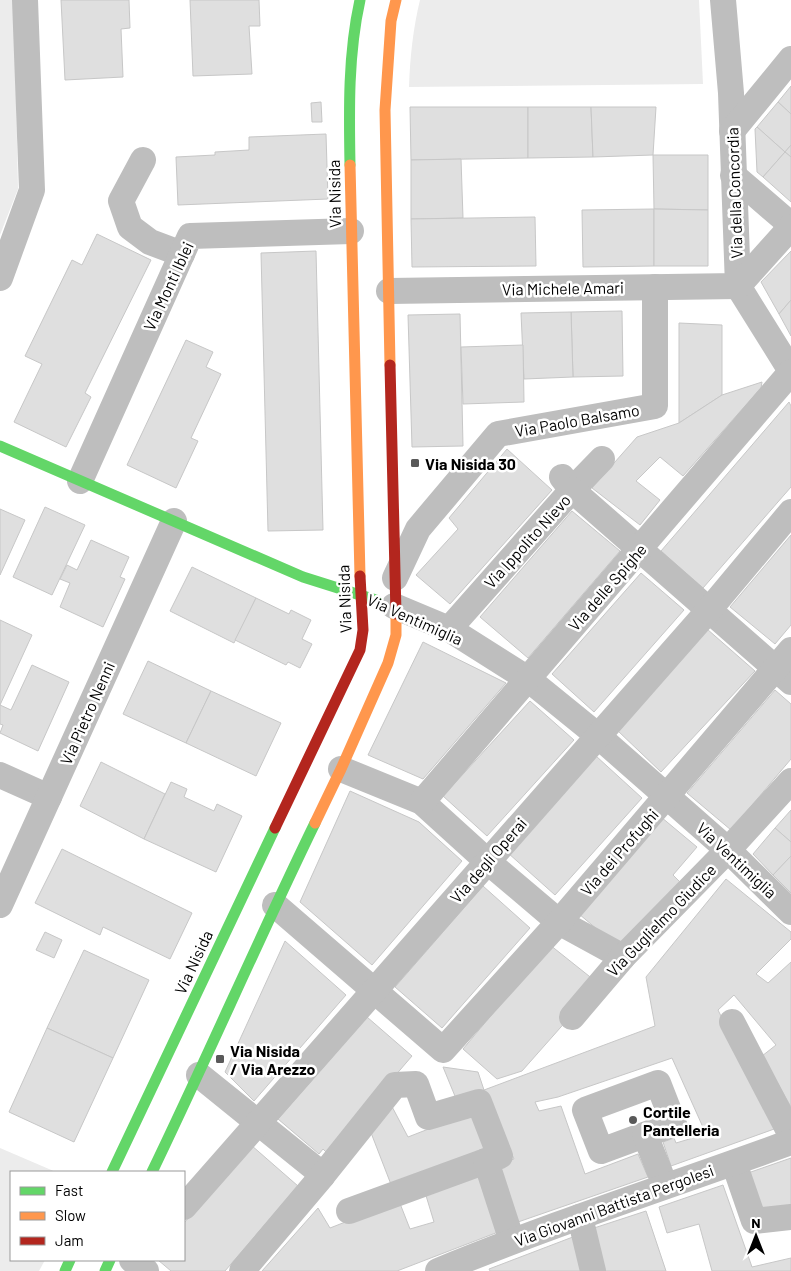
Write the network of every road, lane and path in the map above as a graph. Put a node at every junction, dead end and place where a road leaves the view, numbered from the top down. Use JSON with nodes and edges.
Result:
{"nodes":[{"id":1,"x":25,"y":0,"type":"edge"},
{"id":2,"x":360,"y":0,"type":"edge"},
{"id":3,"x":396,"y":0,"type":"edge"},
{"id":4,"x":723,"y":0,"type":"edge"},
{"id":5,"x":791,"y":59,"type":"edge"},
{"id":6,"x":732,"y":131,"type":"junction"},
{"id":7,"x":143,"y":160,"type":"dead end"},
{"id":8,"x":733,"y":174,"type":"junction"},
{"id":9,"x":791,"y":226,"type":"edge"},
{"id":10,"x":350,"y":231,"type":"junction"},
{"id":11,"x":182,"y":254,"type":"junction"},
{"id":12,"x":0,"y":278,"type":"edge"},
{"id":13,"x":738,"y":286,"type":"junction"},
{"id":14,"x":655,"y":287,"type":"junction"},
{"id":15,"x":389,"y":291,"type":"junction"},
{"id":16,"x":791,"y":371,"type":"edge"},
{"id":17,"x":0,"y":446,"type":"edge"},
{"id":18,"x":602,"y":459,"type":"dead end"},
{"id":19,"x":80,"y":481,"type":"junction"},
{"id":20,"x":567,"y":483,"type":"junction"},
{"id":21,"x":791,"y":512,"type":"edge"},
{"id":22,"x":174,"y":521,"type":"junction"},
{"id":23,"x":640,"y":549,"type":"junction"},
{"id":24,"x":395,"y":578,"type":"junction"},
{"id":25,"x":360,"y":594,"type":"junction"},
{"id":26,"x":394,"y":606,"type":"junction"},
{"id":27,"x":709,"y":610,"type":"junction"},
{"id":28,"x":449,"y":629,"type":"junction"},
{"id":29,"x":786,"y":667,"type":"edge"},
{"id":30,"x":528,"y":678,"type":"junction"},
{"id":31,"x":597,"y":735,"type":"junction"},
{"id":32,"x":340,"y":768,"type":"junction"},
{"id":33,"x":0,"y":775,"type":"edge"},
{"id":34,"x":791,"y":781,"type":"edge"},
{"id":35,"x":667,"y":796,"type":"junction"},
{"id":36,"x":49,"y":797,"type":"junction"},
{"id":37,"x":422,"y":802,"type":"junction"},
{"id":38,"x":728,"y":850,"type":"junction"},
{"id":39,"x":487,"y":861,"type":"junction"},
{"id":40,"x":0,"y":905,"type":"edge"},
{"id":41,"x":275,"y":905,"type":"junction"},
{"id":42,"x":791,"y":912,"type":"edge"},
{"id":43,"x":559,"y":922,"type":"junction"},
{"id":44,"x":623,"y":957,"type":"junction"},
{"id":45,"x":374,"y":989,"type":"junction"},
{"id":46,"x":572,"y":1017,"type":"dead end"},
{"id":47,"x":732,"y":1022,"type":"dead end"},
{"id":48,"x":199,"y":1074,"type":"junction"},
{"id":49,"x":258,"y":1123,"type":"junction"},
{"id":50,"x":645,"y":1134,"type":"dead end"},
{"id":51,"x":791,"y":1135,"type":"edge"},
{"id":52,"x":791,"y":1142,"type":"edge"},
{"id":53,"x":486,"y":1161,"type":"junction"},
{"id":54,"x":734,"y":1163,"type":"junction"},
{"id":55,"x":112,"y":1171,"type":"edge"},
{"id":56,"x":152,"y":1171,"type":"edge"},
{"id":57,"x":323,"y":1175,"type":"junction"},
{"id":58,"x":665,"y":1185,"type":"junction"},
{"id":59,"x":185,"y":1206,"type":"edge"},
{"id":60,"x":349,"y":1211,"type":"dead end"},
{"id":61,"x":580,"y":1217,"type":"junction"},
{"id":62,"x":791,"y":1217,"type":"edge"},
{"id":63,"x":512,"y":1241,"type":"junction"},
{"id":64,"x":132,"y":1262,"type":"edge"},
{"id":65,"x":474,"y":1264,"type":"edge"},
{"id":66,"x":105,"y":1271,"type":"edge"},
{"id":67,"x":242,"y":1271,"type":"edge"},
{"id":68,"x":438,"y":1271,"type":"edge"},
{"id":69,"x":593,"y":1271,"type":"edge"}],
"edges":[{"from":1,"to":12,"type":"street"},
{"from":2,"to":10,"type":"main road","name":"Via Nisida"},
{"from":3,"to":15,"type":"main road"},
{"from":4,"to":6,"type":"street","name":"Via della Concordia"},
{"from":5,"to":6,"type":"street"},
{"from":6,"to":8,"type":"street","name":"Via della Concordia"},
{"from":7,"to":11,"type":"street"},
{"from":8,"to":9,"type":"street"},
{"from":8,"to":13,"type":"street","name":"Via della Concordia"},
{"from":9,"to":13,"type":"street"},
{"from":10,"to":11,"type":"street","name":"Via Monti Iblei"},
{"from":10,"to":25,"type":"main road","name":"Via Nisida"},
{"from":11,"to":19,"type":"street","name":"Via Monti Iblei"},
{"from":13,"to":14,"type":"street","name":"Via Michele Amari"},
{"from":13,"to":16,"type":"street","name":"Via della Concordia"},
{"from":14,"to":15,"type":"street","name":"Via Michele Amari"},
{"from":14,"to":24,"type":"street","name":"Via Paolo Balsamo"},
{"from":15,"to":24,"type":"main road"},
{"from":16,"to":23,"type":"street","name":"Via delle Spighe"},
{"from":17,"to":19,"type":"main road","name":"Via Ventimiglia"},
{"from":18,"to":20,"type":"street"},
{"from":19,"to":22,"type":"main road","name":"Via Ventimiglia"},
{"from":20,"to":23,"type":"street","name":"Via Ippolito Nievo"},
{"from":20,"to":28,"type":"street","name":"Via Ippolito Nievo"},
{"from":21,"to":27,"type":"street","name":"Via degli Operai"},
{"from":22,"to":25,"type":"main road","name":"Via Ventimiglia"},
{"from":22,"to":36,"type":"street","name":"Via Pietro Nenni"},
{"from":23,"to":27,"type":"street","name":"Via Ippolito Nievo"},
{"from":23,"to":30,"type":"street","name":"Via delle Spighe"},
{"from":24,"to":26,"type":"main road"},
{"from":25,"to":26,"type":"main road","name":"Via Ventimiglia"},
{"from":25,"to":55,"type":"main road","name":"Via Nisida"},
{"from":26,"to":28,"type":"street","name":"Via Ventimiglia"},
{"from":26,"to":32,"type":"main road"},
{"from":27,"to":29,"type":"street","name":"Via Ippolito Nievo"},
{"from":27,"to":31,"type":"street","name":"Via degli Operai"},
{"from":28,"to":30,"type":"street","name":"Via Ventimiglia"},
{"from":29,"to":35,"type":"street","name":"Via dei Profughi"},
{"from":30,"to":31,"type":"street","name":"Via Ventimiglia"},
{"from":30,"to":37,"type":"street","name":"Via delle Spighe"},
{"from":31,"to":35,"type":"street","name":"Via Ventimiglia"},
{"from":31,"to":39,"type":"street","name":"Via degli Operai"},
{"from":32,"to":37,"type":"street"},
{"from":32,"to":41,"type":"main road"},
{"from":33,"to":36,"type":"street"},
{"from":34,"to":38,"type":"street","name":"Via Guglielmo Giudice"},
{"from":35,"to":38,"type":"street","name":"Via Ventimiglia"},
{"from":35,"to":43,"type":"street","name":"Via dei Profughi"},
{"from":36,"to":40,"type":"street","name":"Via Pietro Nenni"},
{"from":37,"to":39,"type":"street"},
{"from":38,"to":42,"type":"street","name":"Via Ventimiglia"},
{"from":38,"to":44,"type":"street","name":"Via Guglielmo Giudice"},
{"from":39,"to":43,"type":"street"},
{"from":39,"to":45,"type":"street","name":"Via degli Operai"},
{"from":41,"to":45,"type":"street"},
{"from":41,"to":48,"type":"main road"},
{"from":43,"to":44,"type":"street"},
{"from":43,"to":45,"type":"street","name":"Via dei Profughi"},
{"from":44,"to":46,"type":"street","name":"Via Guglielmo Giudice"},
{"from":45,"to":49,"type":"street","name":"Via degli Operai"},
{"from":47,"to":51,"type":"street"},
{"from":48,"to":49,"type":"street"},
{"from":48,"to":56,"type":"main road"},
{"from":49,"to":57,"type":"street"},
{"from":49,"to":59,"type":"street","name":"Via degli Operai"},
{"from":50,"to":58,"type":"street"},
{"from":52,"to":54,"type":"street","name":"Via Giovanni Battista Pergolesi"},
{"from":53,"to":57,"type":"street"},
{"from":53,"to":60,"type":"street"},
{"from":53,"to":63,"type":"street"},
{"from":54,"to":58,"type":"street","name":"Via Giovanni Battista Pergolesi"},
{"from":54,"to":62,"type":"street"},
{"from":57,"to":67,"type":"street"},
{"from":58,"to":61,"type":"street","name":"Via Giovanni Battista Pergolesi"},
{"from":61,"to":63,"type":"street","name":"Via Giovanni Battista Pergolesi"},
{"from":61,"to":69,"type":"street"},
{"from":63,"to":65,"type":"street","name":"Via Giovanni Battista Pergolesi"},
{"from":64,"to":66,"type":"main road"},
{"from":65,"to":68,"type":"street","name":"Via Giovanni Battista Pergolesi"}]}
